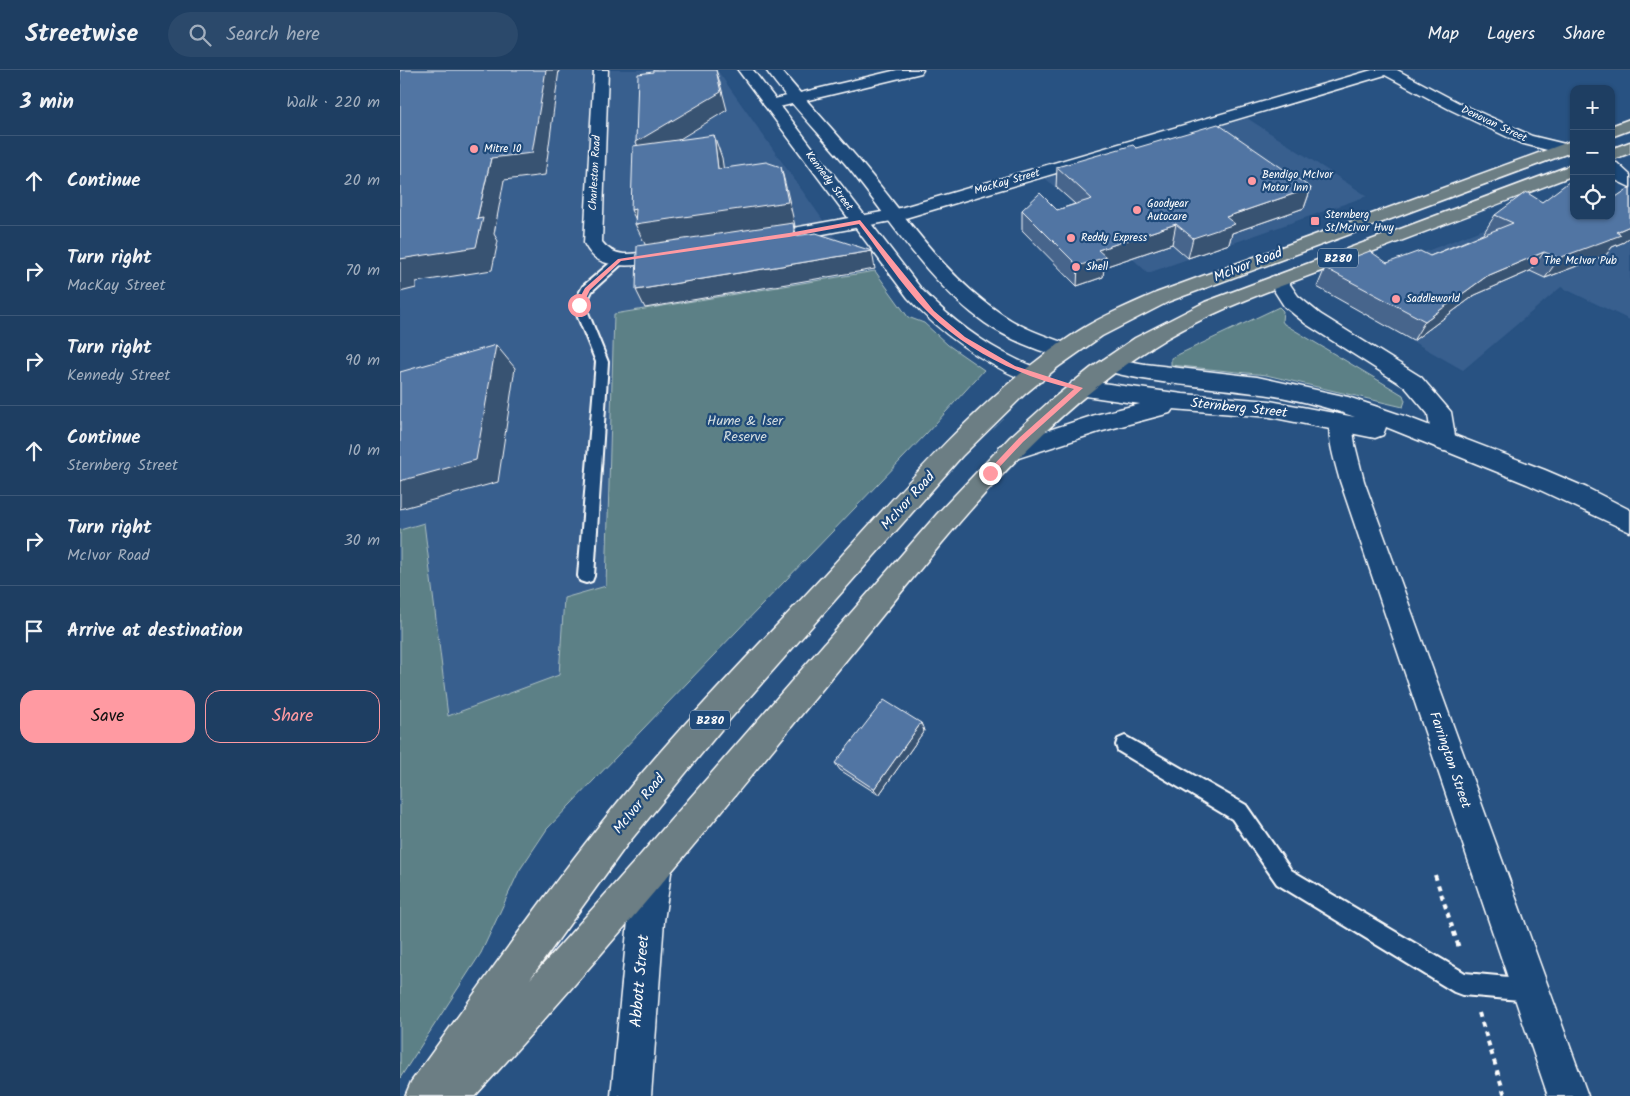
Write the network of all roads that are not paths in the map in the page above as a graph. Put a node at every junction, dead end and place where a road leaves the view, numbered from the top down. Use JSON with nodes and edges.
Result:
{"nodes":[{"id":1,"x":601,"y":70,"type":"edge"},
{"id":2,"x":745,"y":70,"type":"edge"},
{"id":3,"x":773,"y":70,"type":"edge"},
{"id":4,"x":916,"y":70,"type":"edge"},
{"id":5,"x":1387,"y":70,"type":"edge"},
{"id":6,"x":795,"y":98,"type":"junction"},
{"id":7,"x":770,"y":104,"type":"junction"},
{"id":8,"x":1454,"y":106,"type":"junction"},
{"id":9,"x":1630,"y":124,"type":"edge"},
{"id":10,"x":1615,"y":130,"type":"edge"},
{"id":11,"x":1630,"y":134,"type":"edge"},
{"id":12,"x":1615,"y":137,"type":"edge"},
{"id":13,"x":1568,"y":147,"type":"edge"},
{"id":14,"x":1630,"y":148,"type":"edge"},
{"id":15,"x":1615,"y":154,"type":"edge"},
{"id":16,"x":1518,"y":166,"type":"junction"},
{"id":17,"x":1570,"y":172,"type":"edge"},
{"id":18,"x":1615,"y":172,"type":"edge"},
{"id":19,"x":1630,"y":182,"type":"edge"},
{"id":20,"x":1615,"y":188,"type":"edge"},
{"id":21,"x":1630,"y":193,"type":"edge"},
{"id":22,"x":896,"y":215,"type":"junction"},
{"id":23,"x":860,"y":222,"type":"junction"},
{"id":24,"x":1406,"y":233,"type":"junction"},
{"id":25,"x":740,"y":242,"type":"edge"},
{"id":26,"x":1298,"y":246,"type":"junction"},
{"id":27,"x":692,"y":250,"type":"edge"},
{"id":28,"x":620,"y":260,"type":"junction"},
{"id":29,"x":1278,"y":281,"type":"junction"},
{"id":30,"x":1065,"y":351,"type":"junction"},
{"id":31,"x":1111,"y":365,"type":"junction"},
{"id":32,"x":1034,"y":376,"type":"junction"},
{"id":33,"x":1080,"y":388,"type":"junction"},
{"id":34,"x":1183,"y":402,"type":"junction"},
{"id":35,"x":1340,"y":423,"type":"junction"},
{"id":36,"x":1444,"y":442,"type":"junction"},
{"id":37,"x":1010,"y":452,"type":"junction"},
{"id":38,"x":1630,"y":522,"type":"edge"},
{"id":39,"x":586,"y":576,"type":"dead end"},
{"id":40,"x":1125,"y":745,"type":"dead end"},
{"id":41,"x":655,"y":866,"type":"junction"},
{"id":42,"x":1531,"y":990,"type":"junction"},
{"id":43,"x":424,"y":1096,"type":"edge"},
{"id":44,"x":448,"y":1096,"type":"edge"},
{"id":45,"x":631,"y":1096,"type":"edge"},
{"id":46,"x":1568,"y":1096,"type":"edge"}],
"edges":[{"from":1,"to":28,"type":"street","name":"Charleston Road"},
{"from":2,"to":7,"type":"street","name":"Kennedy Street"},
{"from":3,"to":6,"type":"street"},
{"from":4,"to":6,"type":"street"},
{"from":5,"to":8,"type":"street","name":"Denovan Street"},
{"from":5,"to":22,"type":"street","name":"MacKay Street"},
{"from":6,"to":7,"type":"street"},
{"from":6,"to":22,"type":"street"},
{"from":7,"to":23,"type":"street","name":"Kennedy Street"},
{"from":8,"to":13,"type":"street","name":"Denovan Street"},
{"from":8,"to":16,"type":"street","name":"Denovan Street"},
{"from":9,"to":10,"type":"main road"},
{"from":11,"to":12,"type":"main road"},
{"from":13,"to":16,"type":"main road","name":"McIvor Road","number":"B280"},
{"from":14,"to":15,"type":"main road"},
{"from":16,"to":26,"type":"main road","name":"McIvor Road","number":"B280"},
{"from":17,"to":24,"type":"main road","name":"McIvor Road","number":"B280"},
{"from":18,"to":19,"type":"street"},
{"from":20,"to":21,"type":"street"},
{"from":22,"to":23,"type":"street","name":"MacKay Street"},
{"from":22,"to":30,"type":"street"},
{"from":23,"to":25,"type":"street","name":"MacKay Street"},
{"from":23,"to":32,"type":"street","name":"Kennedy Street"},
{"from":24,"to":26,"type":"main road"},
{"from":24,"to":29,"type":"main road","name":"McIvor Road","number":"B280"},
{"from":26,"to":30,"type":"main road","name":"McIvor Road","number":"B280"},
{"from":27,"to":28,"type":"street"},
{"from":28,"to":39,"type":"lane"},
{"from":29,"to":31,"type":"main road","name":"McIvor Road","number":"B280"},
{"from":29,"to":36,"type":"street"},
{"from":30,"to":31,"type":"main road","name":"Sternberg Street"},
{"from":30,"to":32,"type":"main road","name":"McIvor Road","number":"B280"},
{"from":31,"to":33,"type":"main road","name":"McIvor Road","number":"B280"},
{"from":31,"to":36,"type":"street","name":"Sternberg Street"},
{"from":32,"to":33,"type":"main road","name":"Sternberg Street"},
{"from":32,"to":43,"type":"main road","name":"McIvor Road","number":"B280"},
{"from":33,"to":34,"type":"street","name":"Sternberg Street"},
{"from":33,"to":37,"type":"main road","name":"McIvor Road","number":"B280"},
{"from":34,"to":35,"type":"street","name":"Sternberg Street"},
{"from":34,"to":37,"type":"street"},
{"from":35,"to":36,"type":"street","name":"Sternberg Street"},
{"from":35,"to":42,"type":"street","name":"Farrington Street"},
{"from":36,"to":38,"type":"street","name":"Sternberg Street"},
{"from":37,"to":41,"type":"main road","name":"McIvor Road","number":"B280"},
{"from":40,"to":42,"type":"lane"},
{"from":41,"to":44,"type":"main road","name":"McIvor Road","number":"B280"},
{"from":41,"to":45,"type":"street","name":"Abbott Street"},
{"from":42,"to":46,"type":"street","name":"Farrington Street"}]}
